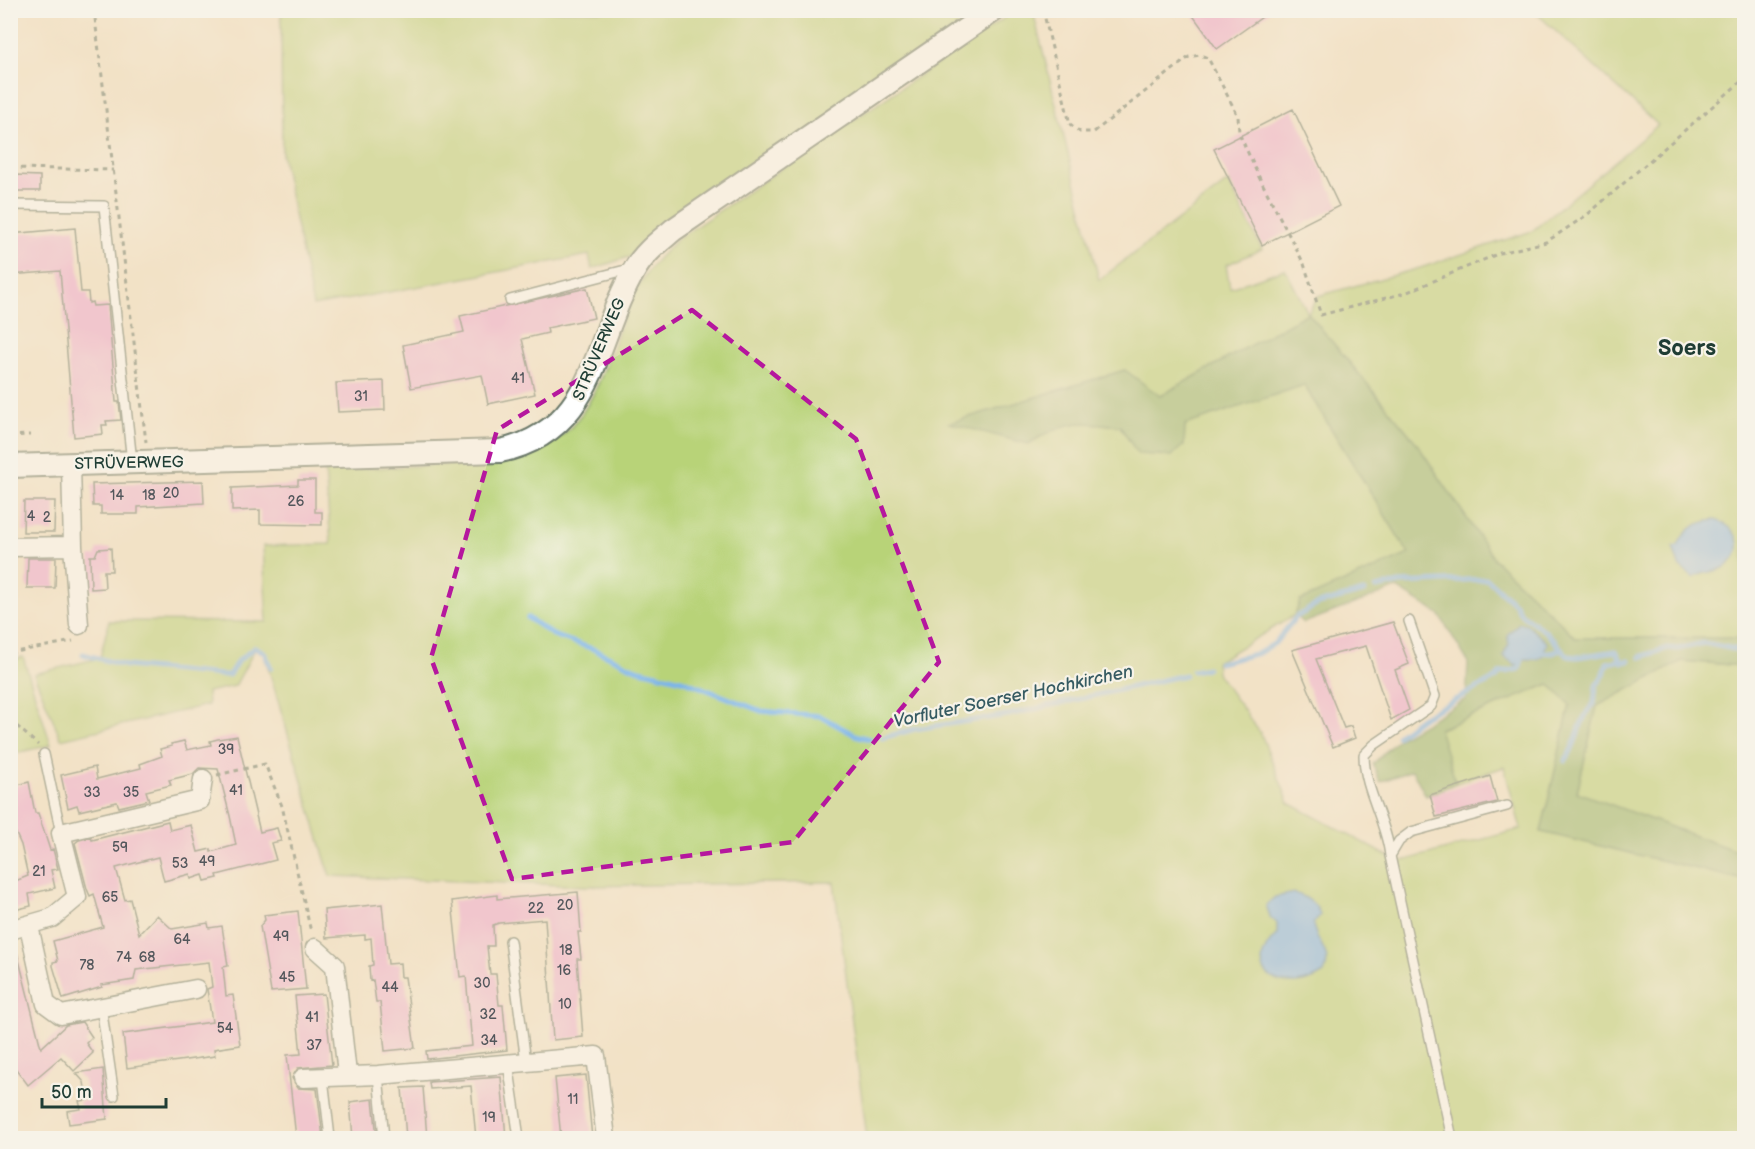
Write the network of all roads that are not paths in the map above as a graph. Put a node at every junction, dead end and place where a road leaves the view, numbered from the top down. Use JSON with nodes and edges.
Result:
{"nodes":[{"id":1,"x":994,"y":10,"type":"edge"},
{"id":2,"x":10,"y":205,"type":"edge"},
{"id":3,"x":636,"y":268,"type":"junction"},
{"id":4,"x":510,"y":300,"type":"dead end"},
{"id":5,"x":140,"y":462,"type":"junction"},
{"id":6,"x":70,"y":464,"type":"junction"},
{"id":7,"x":10,"y":466,"type":"edge"},
{"id":8,"x":73,"y":546,"type":"junction"},
{"id":9,"x":10,"y":547,"type":"edge"},
{"id":10,"x":1409,"y":621,"type":"dead end"},
{"id":11,"x":79,"y":625,"type":"road end"},
{"id":12,"x":44,"y":753,"type":"road end"},
{"id":13,"x":203,"y":779,"type":"road end"},
{"id":14,"x":1507,"y":806,"type":"dead end"},
{"id":15,"x":61,"y":833,"type":"junction"},
{"id":16,"x":1390,"y":856,"type":"junction"},
{"id":17,"x":29,"y":926,"type":"junction"},
{"id":18,"x":10,"y":930,"type":"edge"},
{"id":19,"x":510,"y":941,"type":"dead end"},
{"id":20,"x":315,"y":948,"type":"road end"},
{"id":21,"x":196,"y":989,"type":"dead end"},
{"id":22,"x":101,"y":1006,"type":"junction"},
{"id":23,"x":517,"y":1063,"type":"junction"},
{"id":24,"x":347,"y":1074,"type":"junction"},
{"id":25,"x":378,"y":1075,"type":"junction"},
{"id":26,"x":303,"y":1078,"type":"dead end"},
{"id":27,"x":323,"y":1078,"type":"junction"},
{"id":28,"x":114,"y":1096,"type":"dead end"},
{"id":29,"x":330,"y":1138,"type":"edge"},
{"id":30,"x":384,"y":1138,"type":"edge"},
{"id":31,"x":519,"y":1138,"type":"edge"},
{"id":32,"x":606,"y":1138,"type":"edge"},
{"id":33,"x":1452,"y":1138,"type":"edge"}],
"edges":[{"from":1,"to":3,"type":"street","name":"STRÜVERWEG"},
{"from":2,"to":5,"type":"lane"},
{"from":3,"to":4,"type":"lane"},
{"from":3,"to":5,"type":"street","name":"STRÜVERWEG"},
{"from":5,"to":6,"type":"street","name":"STRÜVERWEG"},
{"from":6,"to":7,"type":"street","name":"STRÜVERWEG"},
{"from":6,"to":8,"type":"street"},
{"from":8,"to":9,"type":"street"},
{"from":8,"to":11,"type":"street"},
{"from":10,"to":16,"type":"lane"},
{"from":12,"to":15,"type":"lane"},
{"from":13,"to":15,"type":"street"},
{"from":14,"to":16,"type":"lane"},
{"from":15,"to":17,"type":"street"},
{"from":16,"to":33,"type":"lane"},
{"from":17,"to":18,"type":"street"},
{"from":17,"to":22,"type":"street"},
{"from":19,"to":23,"type":"lane"},
{"from":20,"to":24,"type":"street"},
{"from":21,"to":22,"type":"street"},
{"from":22,"to":28,"type":"lane"},
{"from":23,"to":25,"type":"street"},
{"from":23,"to":31,"type":"lane"},
{"from":23,"to":32,"type":"street"},
{"from":24,"to":25,"type":"street"},
{"from":24,"to":27,"type":"street"},
{"from":25,"to":30,"type":"lane"},
{"from":26,"to":27,"type":"street"},
{"from":27,"to":29,"type":"lane"}]}
